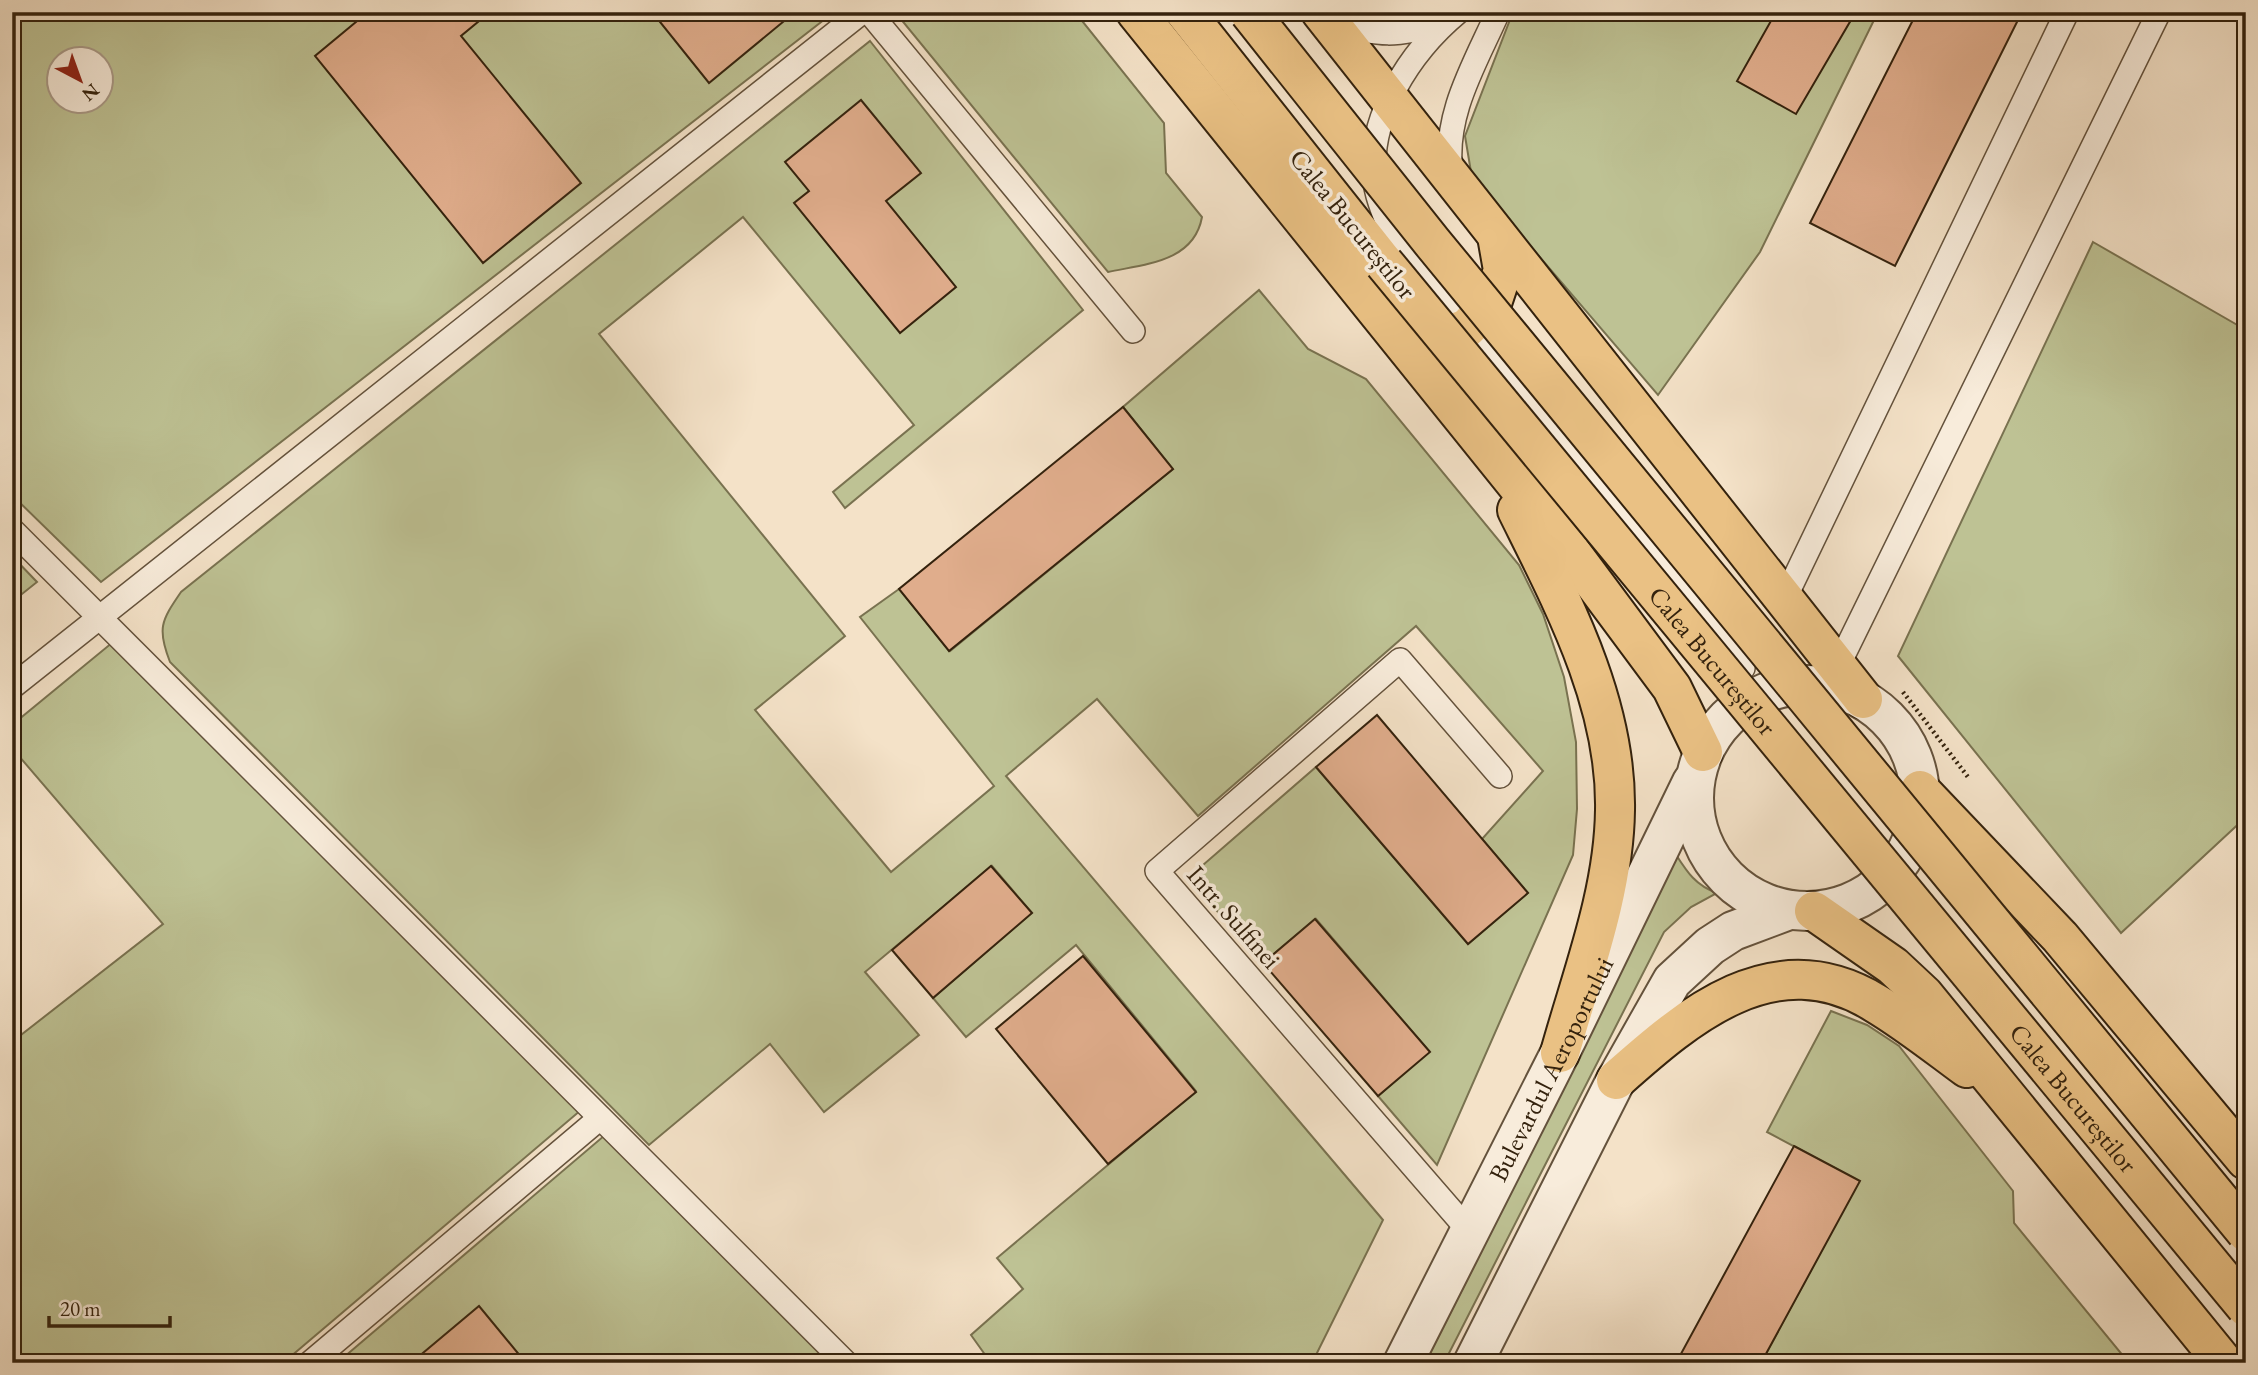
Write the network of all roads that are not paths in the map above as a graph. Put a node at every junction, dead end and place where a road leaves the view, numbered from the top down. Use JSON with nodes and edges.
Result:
{"nodes":[{"id":1,"x":862,"y":12,"type":"edge"},
{"id":2,"x":869,"y":12,"type":"edge"},
{"id":3,"x":1136,"y":12,"type":"edge"},
{"id":4,"x":1185,"y":12,"type":"edge"},
{"id":5,"x":1248,"y":12,"type":"edge"},
{"id":6,"x":1498,"y":12,"type":"edge"},
{"id":7,"x":2067,"y":12,"type":"edge"},
{"id":8,"x":2159,"y":12,"type":"edge"},
{"id":9,"x":1325,"y":17,"type":"edge"},
{"id":10,"x":1452,"y":17,"type":"edge"},
{"id":11,"x":1390,"y":99,"type":"junction"},
{"id":12,"x":1451,"y":176,"type":"junction"},
{"id":13,"x":1497,"y":236,"type":"junction"},
{"id":14,"x":1387,"y":327,"type":"junction"},
{"id":15,"x":1467,"y":328,"type":"junction"},
{"id":16,"x":1133,"y":331,"type":"dead end"},
{"id":17,"x":1487,"y":448,"type":"junction"},
{"id":18,"x":12,"y":530,"type":"edge"},
{"id":19,"x":1784,"y":600,"type":"junction"},
{"id":20,"x":100,"y":618,"type":"junction"},
{"id":21,"x":1838,"y":668,"type":"junction"},
{"id":22,"x":12,"y":687,"type":"edge"},
{"id":23,"x":1764,"y":694,"type":"junction"},
{"id":24,"x":1863,"y":699,"type":"junction"},
{"id":25,"x":1700,"y":763,"type":"junction"},
{"id":26,"x":1500,"y":776,"type":"dead end"},
{"id":27,"x":1920,"y":790,"type":"junction"},
{"id":28,"x":1801,"y":910,"type":"junction"},
{"id":29,"x":1560,"y":1053,"type":"junction"},
{"id":30,"x":1616,"y":1080,"type":"junction"},
{"id":31,"x":2007,"y":1098,"type":"junction"},
{"id":32,"x":600,"y":1118,"type":"junction"},
{"id":33,"x":2246,"y":1160,"type":"edge"},
{"id":34,"x":1470,"y":1232,"type":"junction"},
{"id":35,"x":2246,"y":1233,"type":"edge"},
{"id":36,"x":2246,"y":1307,"type":"edge"},
{"id":37,"x":310,"y":1363,"type":"edge"},
{"id":38,"x":846,"y":1363,"type":"edge"},
{"id":39,"x":1403,"y":1363,"type":"edge"},
{"id":40,"x":1473,"y":1363,"type":"edge"},
{"id":41,"x":2224,"y":1363,"type":"edge"}],
"edges":[{"from":1,"to":20,"type":"lane"},
{"from":2,"to":16,"type":"lane"},
{"from":3,"to":14,"type":"highway"},
{"from":4,"to":36,"type":"highway","name":"Calea Bucureștilor","bridge":true},
{"from":5,"to":35,"type":"highway","name":"Calea Bucureștilor","bridge":true},
{"from":6,"to":12,"type":"lane"},
{"from":7,"to":19,"type":"lane"},
{"from":8,"to":21,"type":"lane"},
{"from":9,"to":10,"type":"lane"},
{"from":9,"to":11,"type":"highway"},
{"from":10,"to":11,"type":"lane"},
{"from":11,"to":12,"type":"highway"},
{"from":11,"to":15,"type":"lane"},
{"from":12,"to":13,"type":"highway"},
{"from":13,"to":15,"type":"highway"},
{"from":13,"to":19,"type":"highway"},
{"from":14,"to":15,"type":"highway"},
{"from":14,"to":17,"type":"highway"},
{"from":15,"to":23,"type":"lane"},
{"from":17,"to":25,"type":"highway"},
{"from":17,"to":29,"type":"highway"},
{"from":18,"to":20,"type":"lane"},
{"from":19,"to":21,"type":"highway"},
{"from":20,"to":22,"type":"lane"},
{"from":20,"to":32,"type":"lane"},
{"from":21,"to":24,"type":"highway"},
{"from":23,"to":24,"type":"street"},
{"from":23,"to":25,"type":"street"},
{"from":24,"to":27,"type":"street"},
{"from":25,"to":28,"type":"street"},
{"from":25,"to":29,"type":"street","name":"Bulevardul Aeroportului"},
{"from":26,"to":34,"type":"lane","name":"Intr. Sulfinei"},
{"from":27,"to":28,"type":"street"},
{"from":27,"to":33,"type":"highway"},
{"from":28,"to":30,"type":"street"},
{"from":28,"to":31,"type":"highway"},
{"from":29,"to":34,"type":"street","name":"Bulevardul Aeroportului"},
{"from":30,"to":31,"type":"highway"},
{"from":30,"to":40,"type":"street"},
{"from":31,"to":41,"type":"highway"},
{"from":32,"to":37,"type":"lane"},
{"from":32,"to":38,"type":"lane"},
{"from":34,"to":39,"type":"street","name":"Bulevardul Aeroportului"}]}
